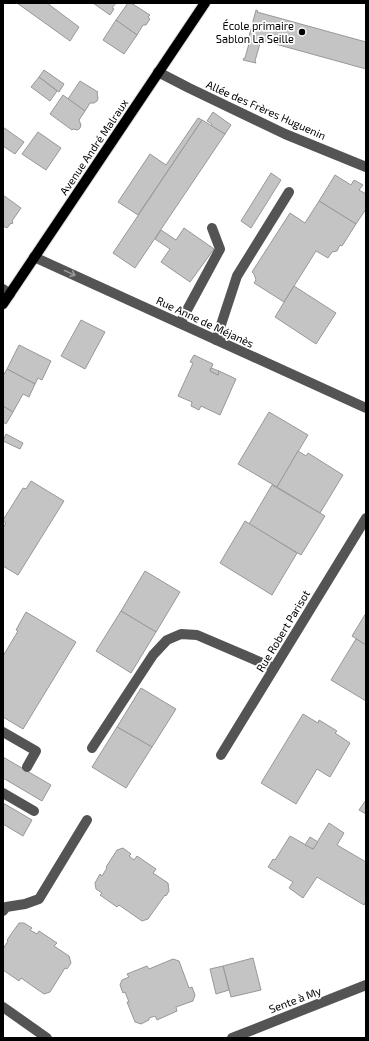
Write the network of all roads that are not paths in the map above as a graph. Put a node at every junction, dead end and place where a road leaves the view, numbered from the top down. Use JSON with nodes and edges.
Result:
{"nodes":[{"id":1,"x":205,"y":3,"type":"edge"},
{"id":2,"x":158,"y":72,"type":"junction"},
{"id":3,"x":366,"y":167,"type":"edge"},
{"id":4,"x":289,"y":192,"type":"dead end"},
{"id":5,"x":212,"y":228,"type":"dead end"},
{"id":6,"x":34,"y":257,"type":"junction"},
{"id":7,"x":6,"y":292,"type":"edge"},
{"id":8,"x":3,"y":304,"type":"edge"},
{"id":9,"x":180,"y":323,"type":"junction"},
{"id":10,"x":216,"y":340,"type":"junction"},
{"id":11,"x":366,"y":408,"type":"edge"},
{"id":12,"x":366,"y":518,"type":"edge"},
{"id":13,"x":274,"y":668,"type":"junction"},
{"id":14,"x":3,"y":732,"type":"edge"},
{"id":15,"x":92,"y":748,"type":"dead end"},
{"id":16,"x":221,"y":755,"type":"dead end"},
{"id":17,"x":27,"y":767,"type":"dead end"},
{"id":18,"x":3,"y":792,"type":"edge"},
{"id":19,"x":34,"y":811,"type":"dead end"},
{"id":20,"x":87,"y":820,"type":"dead end"},
{"id":21,"x":3,"y":911,"type":"edge"},
{"id":22,"x":366,"y":985,"type":"edge"},
{"id":23,"x":3,"y":1007,"type":"edge"},
{"id":24,"x":47,"y":1038,"type":"edge"},
{"id":25,"x":232,"y":1038,"type":"edge"}],
"edges":[{"from":1,"to":2,"type":"main road","name":"Avenue André Malraux"},
{"from":2,"to":3,"type":"street","name":"Allée des Frères Huguenin"},
{"from":2,"to":6,"type":"main road","name":"Avenue André Malraux"},
{"from":4,"to":10,"type":"street"},
{"from":5,"to":9,"type":"street"},
{"from":6,"to":7,"type":"main road","name":"Avenue André Malraux"},
{"from":6,"to":9,"type":"street","name":"Rue Anne de Méjanès","one_way":true},
{"from":7,"to":8,"type":"main road","name":"Avenue André Malraux"},
{"from":9,"to":10,"type":"street","name":"Rue Anne de Méjanès"},
{"from":10,"to":11,"type":"street","name":"Rue Anne de Méjanès"},
{"from":12,"to":13,"type":"street","name":"Rue Robert Parisot"},
{"from":13,"to":15,"type":"street"},
{"from":13,"to":16,"type":"street","name":"Rue Robert Parisot"},
{"from":14,"to":17,"type":"street"},
{"from":18,"to":19,"type":"street"},
{"from":20,"to":21,"type":"street"},
{"from":22,"to":25,"type":"street","name":"Sente à My"},
{"from":23,"to":24,"type":"street"}]}
